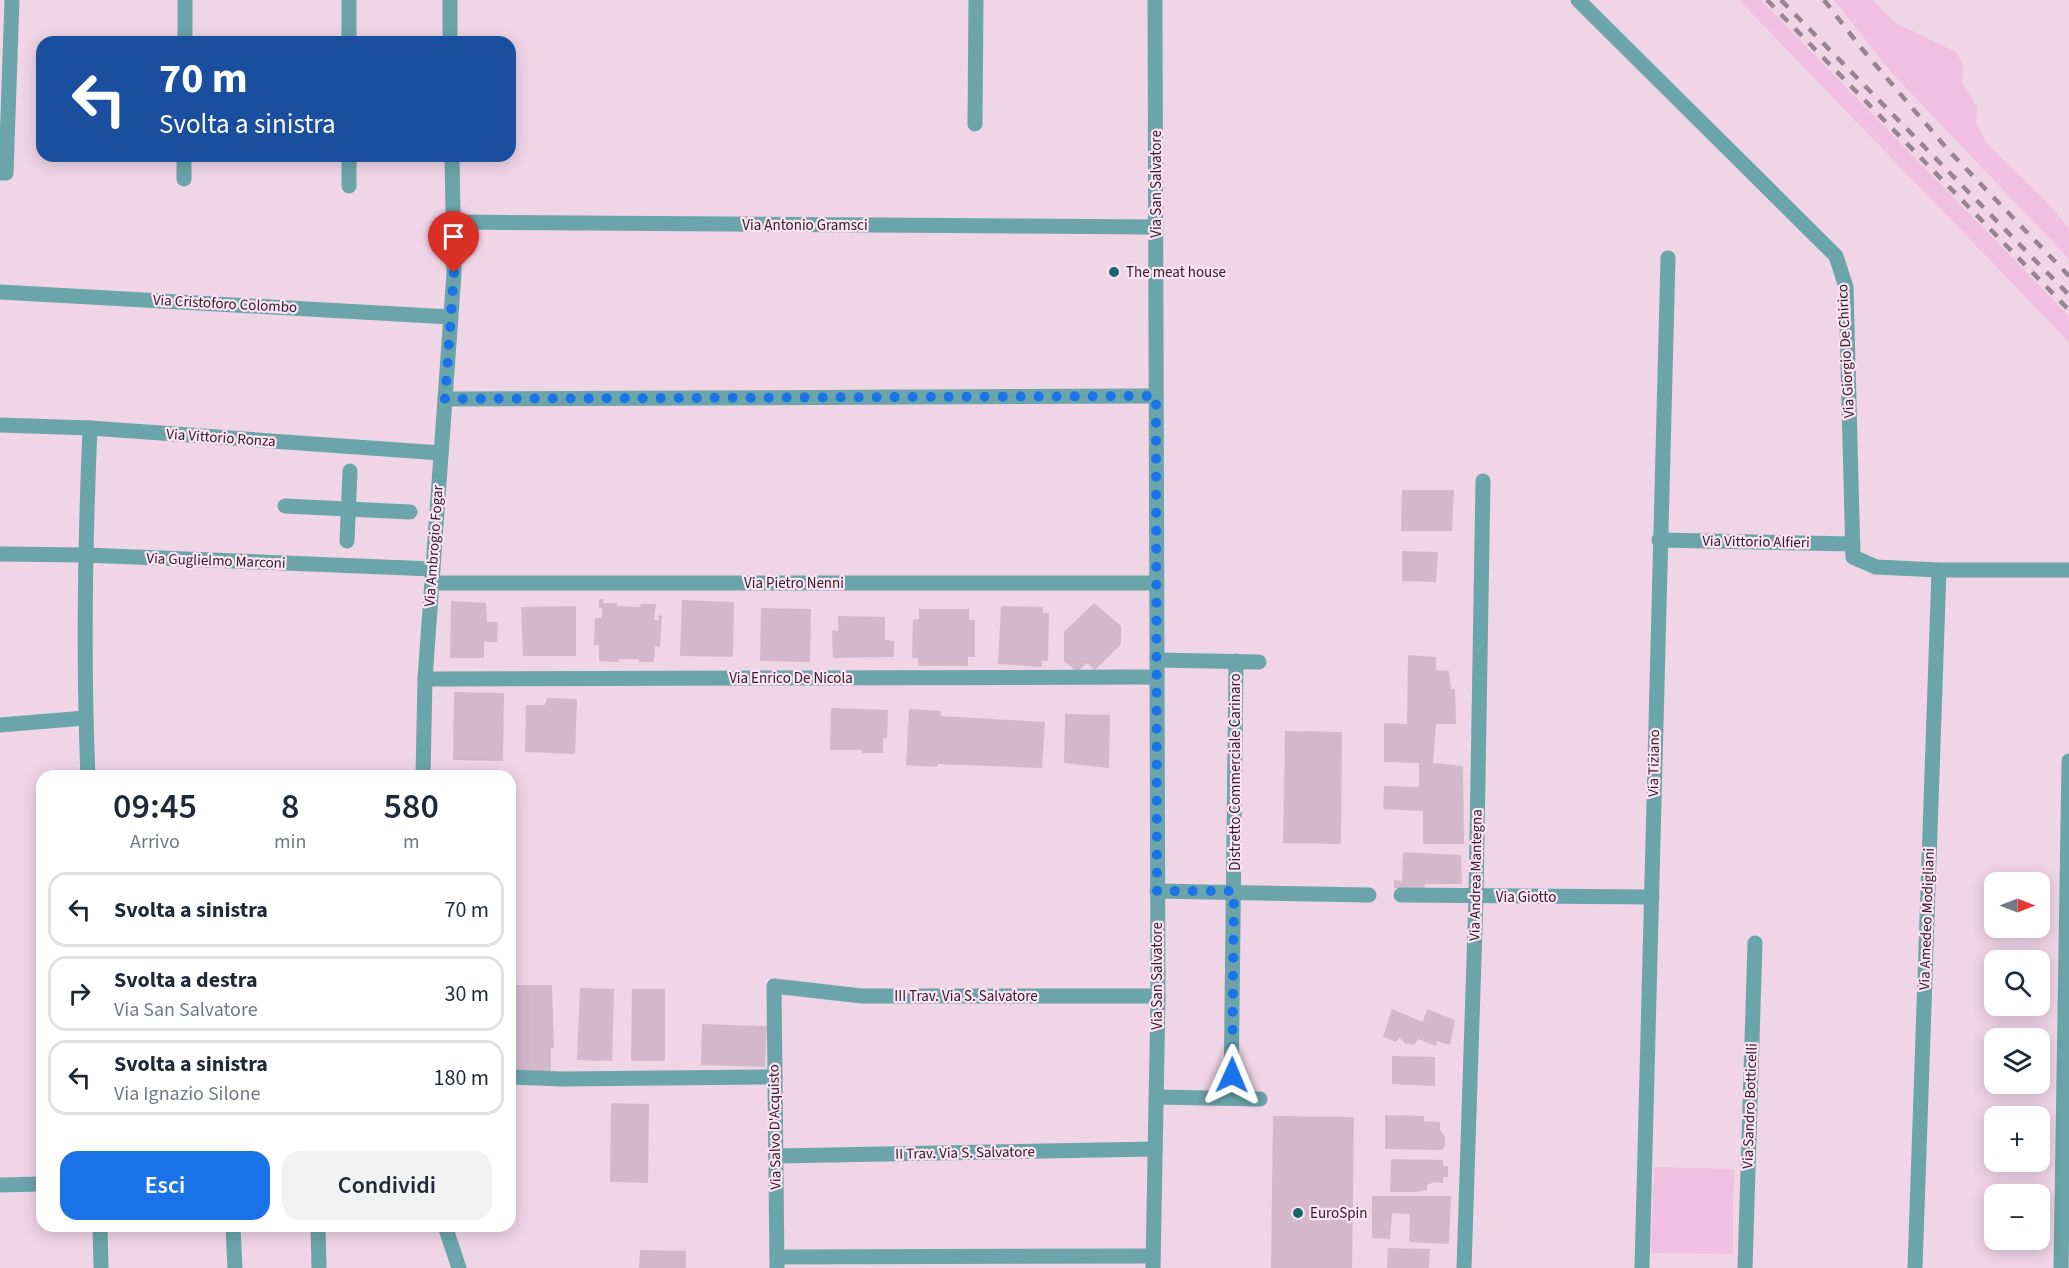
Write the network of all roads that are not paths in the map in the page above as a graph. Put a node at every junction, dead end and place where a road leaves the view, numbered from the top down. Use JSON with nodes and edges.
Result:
{"nodes":[{"id":1,"x":12,"y":0,"type":"edge"},
{"id":2,"x":185,"y":0,"type":"edge"},
{"id":3,"x":349,"y":0,"type":"edge"},
{"id":4,"x":450,"y":0,"type":"edge"},
{"id":5,"x":976,"y":0,"type":"edge"},
{"id":6,"x":1155,"y":0,"type":"edge"},
{"id":7,"x":1578,"y":0,"type":"edge"},
{"id":8,"x":184,"y":36,"type":"edge"},
{"id":9,"x":349,"y":36,"type":"edge"},
{"id":10,"x":450,"y":36,"type":"edge"},
{"id":11,"x":975,"y":124,"type":"dead end"},
{"id":12,"x":184,"y":162,"type":"edge"},
{"id":13,"x":349,"y":162,"type":"edge"},
{"id":14,"x":452,"y":162,"type":"edge"},
{"id":15,"x":3,"y":173,"type":"edge"},
{"id":16,"x":184,"y":179,"type":"dead end"},
{"id":17,"x":349,"y":186,"type":"dead end"},
{"id":18,"x":453,"y":222,"type":"junction"},
{"id":19,"x":1156,"y":227,"type":"junction"},
{"id":20,"x":1668,"y":258,"type":"dead end"},
{"id":21,"x":0,"y":292,"type":"edge"},
{"id":22,"x":451,"y":317,"type":"junction"},
{"id":23,"x":1156,"y":396,"type":"junction"},
{"id":24,"x":445,"y":399,"type":"junction"},
{"id":25,"x":0,"y":425,"type":"edge"},
{"id":26,"x":90,"y":428,"type":"junction"},
{"id":27,"x":441,"y":453,"type":"junction"},
{"id":28,"x":350,"y":471,"type":"dead end"},
{"id":29,"x":1483,"y":481,"type":"dead end"},
{"id":30,"x":285,"y":507,"type":"dead end"},
{"id":31,"x":348,"y":509,"type":"junction"},
{"id":32,"x":410,"y":512,"type":"dead end"},
{"id":33,"x":1659,"y":540,"type":"junction"},
{"id":34,"x":347,"y":541,"type":"dead end"},
{"id":35,"x":1853,"y":544,"type":"junction"},
{"id":36,"x":0,"y":554,"type":"edge"},
{"id":37,"x":85,"y":555,"type":"junction"},
{"id":38,"x":1939,"y":570,"type":"junction"},
{"id":39,"x":2069,"y":570,"type":"edge"},
{"id":40,"x":432,"y":576,"type":"junction"},
{"id":41,"x":1156,"y":583,"type":"junction"},
{"id":42,"x":1157,"y":660,"type":"junction"},
{"id":43,"x":1236,"y":662,"type":"junction"},
{"id":44,"x":1259,"y":662,"type":"dead end"},
{"id":45,"x":1157,"y":677,"type":"junction"},
{"id":46,"x":425,"y":679,"type":"junction"},
{"id":47,"x":86,"y":718,"type":"junction"},
{"id":48,"x":0,"y":725,"type":"edge"},
{"id":49,"x":2069,"y":761,"type":"edge"},
{"id":50,"x":88,"y":770,"type":"edge"},
{"id":51,"x":423,"y":770,"type":"edge"},
{"id":52,"x":1157,"y":891,"type":"junction"},
{"id":53,"x":1234,"y":891,"type":"junction"},
{"id":54,"x":1369,"y":895,"type":"dead end"},
{"id":55,"x":1401,"y":896,"type":"dead end"},
{"id":56,"x":1476,"y":897,"type":"junction"},
{"id":57,"x":1652,"y":897,"type":"junction"},
{"id":58,"x":1755,"y":943,"type":"dead end"},
{"id":59,"x":2067,"y":962,"type":"edge"},
{"id":60,"x":774,"y":986,"type":"joint"},
{"id":61,"x":1158,"y":996,"type":"junction"},
{"id":62,"x":516,"y":1077,"type":"edge"},
{"id":63,"x":775,"y":1077,"type":"junction"},
{"id":64,"x":1156,"y":1097,"type":"junction"},
{"id":65,"x":1231,"y":1098,"type":"junction"},
{"id":66,"x":1260,"y":1099,"type":"dead end"},
{"id":67,"x":1155,"y":1149,"type":"junction"},
{"id":68,"x":776,"y":1156,"type":"junction"},
{"id":69,"x":36,"y":1184,"type":"edge"},
{"id":70,"x":0,"y":1185,"type":"edge"},
{"id":71,"x":100,"y":1232,"type":"edge"},
{"id":72,"x":233,"y":1232,"type":"edge"},
{"id":73,"x":318,"y":1232,"type":"edge"},
{"id":74,"x":447,"y":1232,"type":"edge"},
{"id":75,"x":777,"y":1262,"type":"edge"},
{"id":76,"x":1153,"y":1262,"type":"edge"},
{"id":77,"x":101,"y":1268,"type":"edge"},
{"id":78,"x":235,"y":1268,"type":"edge"},
{"id":79,"x":319,"y":1268,"type":"edge"},
{"id":80,"x":459,"y":1268,"type":"edge"},
{"id":81,"x":1464,"y":1268,"type":"edge"},
{"id":82,"x":1642,"y":1268,"type":"edge"},
{"id":83,"x":1745,"y":1268,"type":"edge"},
{"id":84,"x":1915,"y":1268,"type":"edge"},
{"id":85,"x":2061,"y":1268,"type":"edge"}],
"edges":[{"from":1,"to":15,"type":"street"},
{"from":2,"to":8,"type":"street"},
{"from":3,"to":9,"type":"street"},
{"from":4,"to":10,"type":"street"},
{"from":5,"to":11,"type":"street"},
{"from":6,"to":19,"type":"street","name":"Via San Salvatore"},
{"from":7,"to":35,"type":"street","name":"Via Giorgio De Chirico"},
{"from":12,"to":16,"type":"street"},
{"from":13,"to":17,"type":"street"},
{"from":14,"to":18,"type":"street","name":"Via Ambrogio Fogar"},
{"from":18,"to":19,"type":"street","name":"Via Antonio Gramsci"},
{"from":18,"to":22,"type":"street","name":"Via Ambrogio Fogar"},
{"from":19,"to":23,"type":"street","name":"Via San Salvatore"},
{"from":20,"to":33,"type":"street","name":"Via Tiziano"},
{"from":21,"to":22,"type":"street","name":"Via Cristoforo Colombo"},
{"from":22,"to":24,"type":"street","name":"Via Ambrogio Fogar"},
{"from":23,"to":24,"type":"street"},
{"from":23,"to":41,"type":"street","name":"Via San Salvatore"},
{"from":24,"to":27,"type":"street","name":"Via Ambrogio Fogar"},
{"from":25,"to":26,"type":"street","name":"Via Vittorio Ronza"},
{"from":26,"to":27,"type":"street","name":"Via Vittorio Ronza"},
{"from":26,"to":37,"type":"street"},
{"from":27,"to":40,"type":"street","name":"Via Ambrogio Fogar"},
{"from":28,"to":31,"type":"street"},
{"from":29,"to":56,"type":"street","name":"Via Andrea Mantegna"},
{"from":30,"to":31,"type":"street"},
{"from":31,"to":32,"type":"street"},
{"from":31,"to":34,"type":"street"},
{"from":33,"to":35,"type":"street","name":"Via Vittorio Alfieri"},
{"from":33,"to":57,"type":"street","name":"Via Tiziano"},
{"from":35,"to":38,"type":"street"},
{"from":36,"to":37,"type":"street","name":"Via Guglielmo Marconi"},
{"from":37,"to":40,"type":"street","name":"Via Guglielmo Marconi"},
{"from":37,"to":47,"type":"street"},
{"from":38,"to":39,"type":"street"},
{"from":38,"to":84,"type":"street","name":"Via Amedeo Modigliani"},
{"from":40,"to":41,"type":"street","name":"Via Pietro Nenni"},
{"from":40,"to":46,"type":"street","name":"Via Ambrogio Fogar"},
{"from":41,"to":42,"type":"street","name":"Via San Salvatore"},
{"from":42,"to":43,"type":"street"},
{"from":42,"to":45,"type":"street","name":"Via San Salvatore"},
{"from":43,"to":44,"type":"street"},
{"from":43,"to":53,"type":"street","name":"Distretto Commerciale Carinaro"},
{"from":45,"to":46,"type":"street","name":"Via Enrico De Nicola"},
{"from":45,"to":52,"type":"street","name":"Via San Salvatore"},
{"from":46,"to":51,"type":"street","name":"Via Ambrogio Fogar"},
{"from":47,"to":48,"type":"street"},
{"from":47,"to":50,"type":"street"},
{"from":49,"to":59,"type":"street"},
{"from":52,"to":53,"type":"street"},
{"from":52,"to":61,"type":"street","name":"Via San Salvatore"},
{"from":53,"to":54,"type":"street"},
{"from":53,"to":65,"type":"street","name":"Distretto Commerciale Carinaro"},
{"from":55,"to":56,"type":"street","name":"Via Giotto"},
{"from":56,"to":57,"type":"street","name":"Via Giotto"},
{"from":56,"to":81,"type":"street","name":"Via Andrea Mantegna"},
{"from":57,"to":82,"type":"street","name":"Via Tiziano"},
{"from":58,"to":83,"type":"street","name":"Via Sandro Botticelli"},
{"from":59,"to":85,"type":"street"},
{"from":60,"to":61,"type":"street","name":"III Trav. Via S. Salvatore"},
{"from":60,"to":63,"type":"street","name":"Via Salvo D'Acquisto"},
{"from":61,"to":64,"type":"street","name":"Via San Salvatore"},
{"from":62,"to":63,"type":"street"},
{"from":63,"to":68,"type":"street","name":"Via Salvo D'Acquisto"},
{"from":64,"to":65,"type":"street"},
{"from":64,"to":67,"type":"street","name":"Via San Salvatore"},
{"from":65,"to":66,"type":"street"},
{"from":67,"to":68,"type":"street","name":"II Trav. Via S. Salvatore"},
{"from":67,"to":76,"type":"street","name":"Via San Salvatore"},
{"from":68,"to":75,"type":"street","name":"Via Salvo D'Acquisto"},
{"from":69,"to":70,"type":"street"},
{"from":71,"to":77,"type":"street"},
{"from":72,"to":78,"type":"street"},
{"from":73,"to":79,"type":"street"},
{"from":74,"to":80,"type":"street"},
{"from":75,"to":76,"type":"street"}]}
